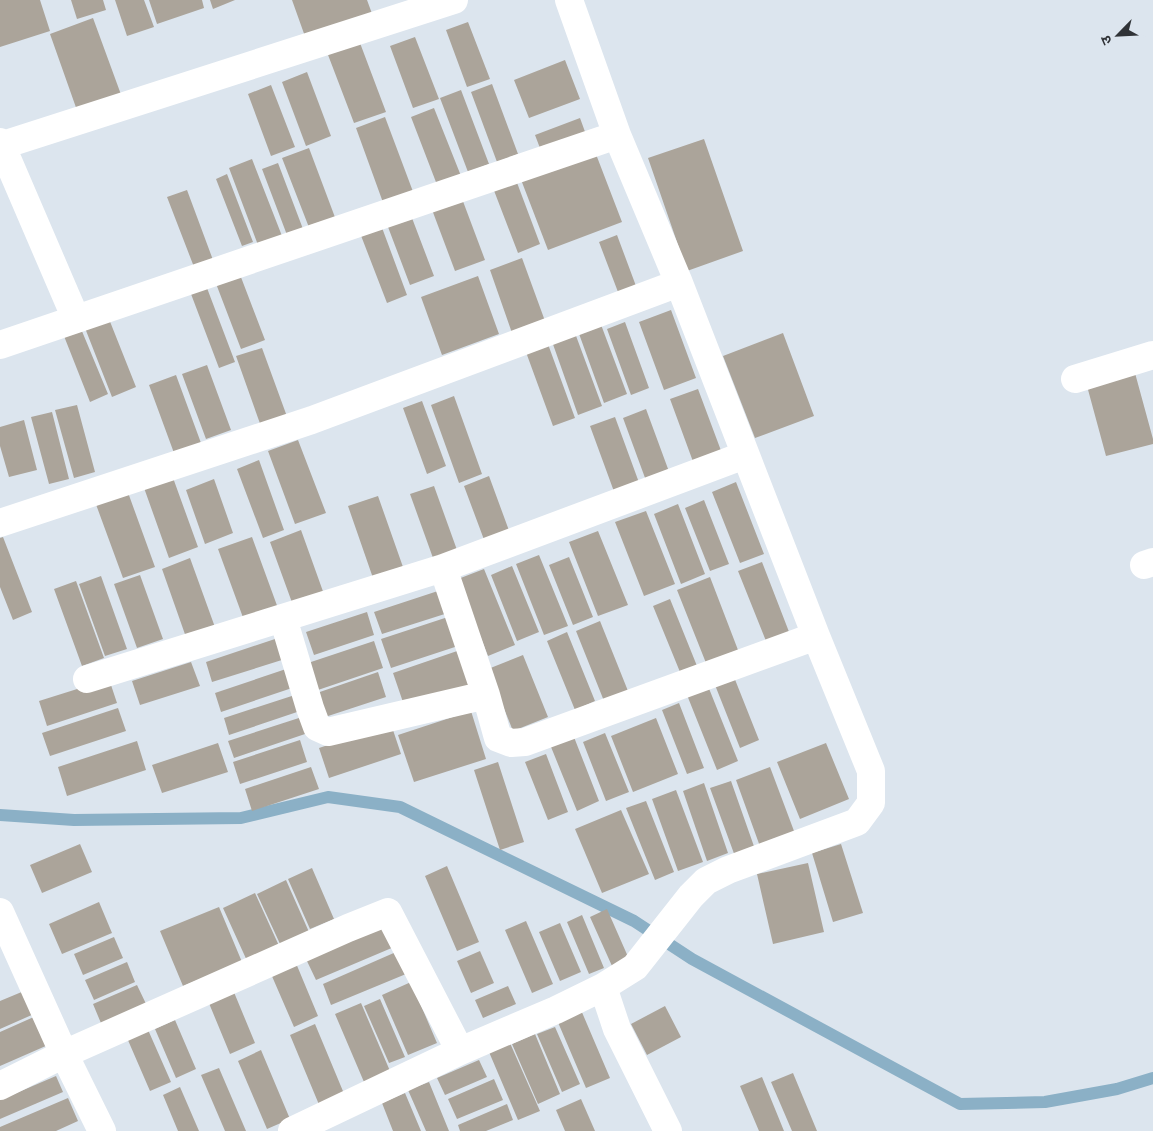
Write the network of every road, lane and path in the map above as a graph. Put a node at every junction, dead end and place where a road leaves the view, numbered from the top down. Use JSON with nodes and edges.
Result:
{"nodes":[{"id":1,"x":454,"y":0,"type":"edge"},
{"id":2,"x":569,"y":0,"type":"edge"},
{"id":3,"x":617,"y":135,"type":"junction"},
{"id":4,"x":0,"y":144,"type":"edge"},
{"id":5,"x":680,"y":283,"type":"junction"},
{"id":6,"x":76,"y":319,"type":"junction"},
{"id":7,"x":0,"y":345,"type":"edge"},
{"id":8,"x":1153,"y":355,"type":"edge"},
{"id":9,"x":1076,"y":378,"type":"dead end"},
{"id":10,"x":746,"y":454,"type":"junction"},
{"id":11,"x":0,"y":523,"type":"edge"},
{"id":12,"x":443,"y":568,"type":"junction"},
{"id":13,"x":283,"y":618,"type":"junction"},
{"id":14,"x":816,"y":636,"type":"junction"},
{"id":15,"x":87,"y":679,"type":"dead end"},
{"id":16,"x":486,"y":695,"type":"junction"},
{"id":17,"x":0,"y":912,"type":"edge"},
{"id":18,"x":603,"y":987,"type":"junction"},
{"id":19,"x":460,"y":1051,"type":"junction"},
{"id":20,"x":64,"y":1054,"type":"junction"},
{"id":21,"x":0,"y":1086,"type":"edge"},
{"id":22,"x":102,"y":1131,"type":"edge"},
{"id":23,"x":292,"y":1131,"type":"edge"},
{"id":24,"x":668,"y":1131,"type":"edge"}],
"edges":[{"from":1,"to":4,"type":"street"},
{"from":2,"to":3,"type":"street"},
{"from":3,"to":5,"type":"street"},
{"from":3,"to":6,"type":"street"},
{"from":4,"to":6,"type":"street"},
{"from":5,"to":10,"type":"street"},
{"from":5,"to":11,"type":"street"},
{"from":6,"to":7,"type":"street"},
{"from":8,"to":9,"type":"street"},
{"from":10,"to":12,"type":"street"},
{"from":10,"to":14,"type":"street"},
{"from":12,"to":13,"type":"street"},
{"from":12,"to":16,"type":"street"},
{"from":13,"to":15,"type":"street"},
{"from":13,"to":16,"type":"street"},
{"from":14,"to":16,"type":"street"},
{"from":14,"to":18,"type":"street"},
{"from":17,"to":20,"type":"street"},
{"from":18,"to":19,"type":"street"},
{"from":18,"to":24,"type":"street"},
{"from":19,"to":20,"type":"street"},
{"from":19,"to":23,"type":"street"},
{"from":20,"to":21,"type":"street"},
{"from":20,"to":22,"type":"street"}]}
